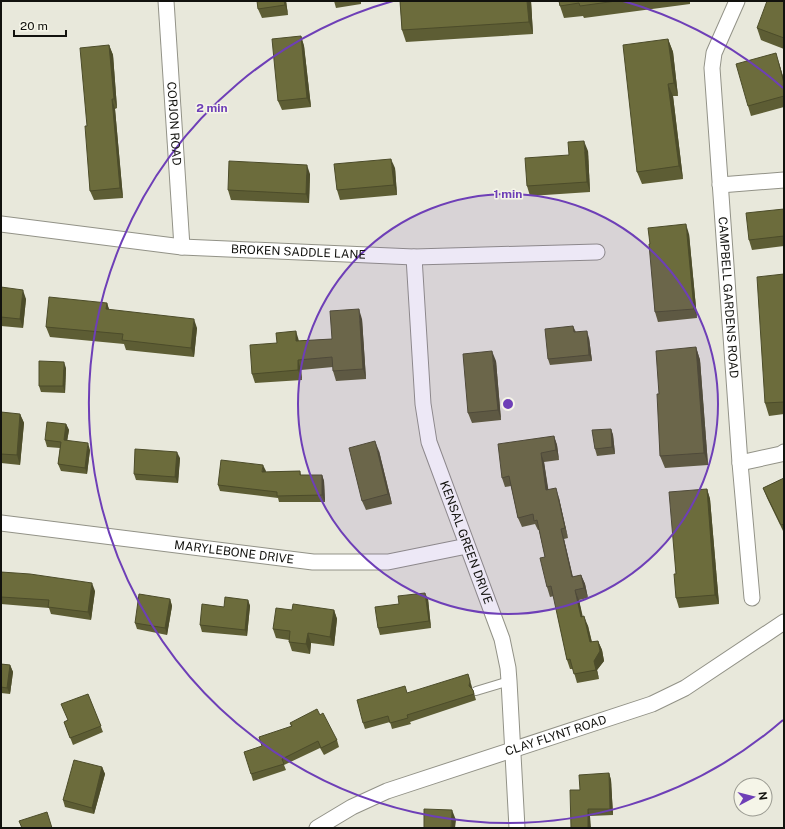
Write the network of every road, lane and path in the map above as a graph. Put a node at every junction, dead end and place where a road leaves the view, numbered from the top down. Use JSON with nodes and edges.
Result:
{"nodes":[{"id":1,"x":166,"y":1,"type":"edge"},
{"id":2,"x":737,"y":1,"type":"edge"},
{"id":3,"x":784,"y":180,"type":"edge"},
{"id":4,"x":720,"y":185,"type":"junction"},
{"id":5,"x":1,"y":224,"type":"edge"},
{"id":6,"x":182,"y":247,"type":"junction"},
{"id":7,"x":597,"y":252,"type":"dead end"},
{"id":8,"x":414,"y":258,"type":"junction"},
{"id":9,"x":784,"y":452,"type":"edge"},
{"id":10,"x":740,"y":463,"type":"junction"},
{"id":11,"x":1,"y":523,"type":"edge"},
{"id":12,"x":467,"y":546,"type":"junction"},
{"id":13,"x":752,"y":598,"type":"dead end"},
{"id":14,"x":784,"y":622,"type":"edge"},
{"id":15,"x":510,"y":681,"type":"junction"},
{"id":16,"x":476,"y":691,"type":"dead end"},
{"id":17,"x":513,"y":750,"type":"junction"},
{"id":18,"x":317,"y":828,"type":"edge"},
{"id":19,"x":517,"y":828,"type":"edge"}],
"edges":[{"from":1,"to":6,"type":"street","name":"CORJON ROAD"},
{"from":2,"to":4,"type":"street","name":"CAMPBELL GARDENS ROAD"},
{"from":3,"to":4,"type":"street"},
{"from":4,"to":10,"type":"street","name":"CAMPBELL GARDENS ROAD"},
{"from":5,"to":6,"type":"street","name":"BROKEN SADDLE LANE"},
{"from":6,"to":8,"type":"street","name":"BROKEN SADDLE LANE"},
{"from":7,"to":8,"type":"street","name":"BROKEN SADDLE LANE"},
{"from":8,"to":12,"type":"street","name":"KENSAL GREEN DRIVE"},
{"from":9,"to":10,"type":"street"},
{"from":10,"to":13,"type":"street","name":"CAMPBELL GARDENS ROAD"},
{"from":11,"to":12,"type":"street","name":"MARYLEBONE DRIVE"},
{"from":12,"to":15,"type":"street","name":"KENSAL GREEN DRIVE"},
{"from":14,"to":17,"type":"street","name":"CLAY FLYNT ROAD"},
{"from":15,"to":16,"type":"lane"},
{"from":15,"to":17,"type":"street","name":"KENSAL GREEN DRIVE"},
{"from":17,"to":18,"type":"street","name":"CLAY FLYNT ROAD"},
{"from":17,"to":19,"type":"street","name":"KENSAL GREEN DRIVE"}]}
